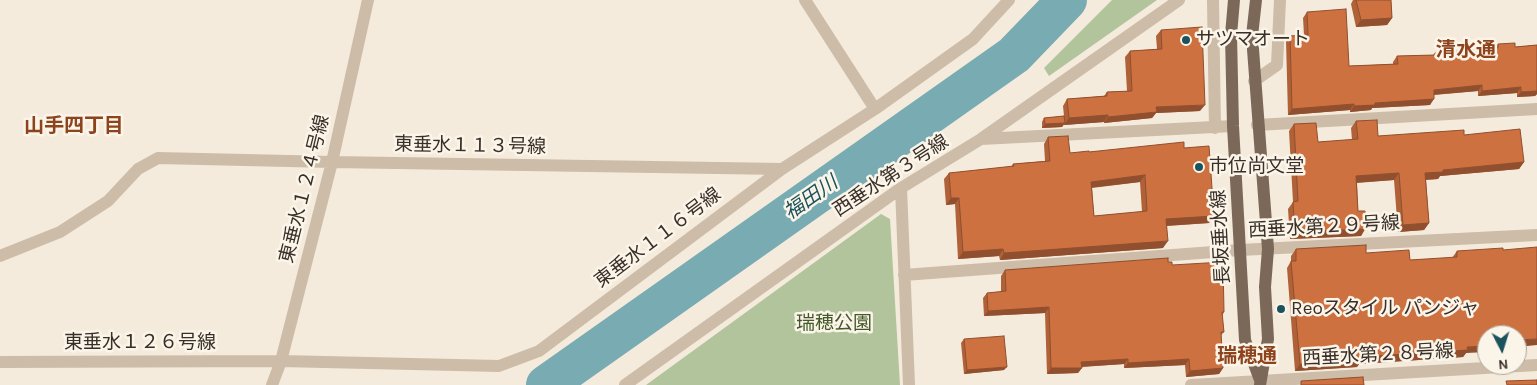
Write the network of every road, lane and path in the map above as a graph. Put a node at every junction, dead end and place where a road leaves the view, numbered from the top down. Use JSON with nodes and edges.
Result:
{"nodes":[{"id":1,"x":368,"y":0,"type":"edge"},
{"id":2,"x":805,"y":0,"type":"edge"},
{"id":3,"x":1009,"y":0,"type":"edge"},
{"id":4,"x":1179,"y":0,"type":"edge"},
{"id":5,"x":1213,"y":0,"type":"edge"},
{"id":6,"x":1234,"y":0,"type":"edge"},
{"id":7,"x":1256,"y":0,"type":"edge"},
{"id":8,"x":1280,"y":0,"type":"edge"},
{"id":9,"x":1254,"y":81,"type":"junction"},
{"id":10,"x":875,"y":108,"type":"junction"},
{"id":11,"x":1537,"y":109,"type":"edge"},
{"id":12,"x":1257,"y":125,"type":"junction"},
{"id":13,"x":1233,"y":126,"type":"junction"},
{"id":14,"x":1215,"y":128,"type":"junction"},
{"id":15,"x":981,"y":139,"type":"junction"},
{"id":16,"x":332,"y":162,"type":"junction"},
{"id":17,"x":782,"y":169,"type":"junction"},
{"id":18,"x":901,"y":188,"type":"junction"},
{"id":19,"x":1537,"y":235,"type":"edge"},
{"id":20,"x":1268,"y":248,"type":"junction"},
{"id":21,"x":1240,"y":250,"type":"junction"},
{"id":22,"x":0,"y":256,"type":"edge"},
{"id":23,"x":904,"y":275,"type":"junction"},
{"id":24,"x":281,"y":361,"type":"junction"},
{"id":25,"x":0,"y":362,"type":"edge"},
{"id":26,"x":1537,"y":365,"type":"edge"},
{"id":27,"x":1260,"y":382,"type":"edge"},
{"id":28,"x":272,"y":385,"type":"edge"},
{"id":29,"x":625,"y":385,"type":"edge"},
{"id":30,"x":909,"y":385,"type":"edge"},
{"id":31,"x":1191,"y":385,"type":"edge"}],
"edges":[{"from":1,"to":16,"type":"street","name":"東垂水１２４号線"},
{"from":2,"to":10,"type":"street"},
{"from":3,"to":10,"type":"street","name":"東垂水１１６号線"},
{"from":4,"to":15,"type":"street","name":"西垂水第３号線"},
{"from":5,"to":14,"type":"street"},
{"from":6,"to":13,"type":"main road","name":"長坂垂水線"},
{"from":7,"to":9,"type":"main road"},
{"from":8,"to":9,"type":"street"},
{"from":9,"to":12,"type":"main road"},
{"from":10,"to":17,"type":"street","name":"東垂水１１６号線"},
{"from":11,"to":12,"type":"street"},
{"from":12,"to":20,"type":"main road"},
{"from":13,"to":14,"type":"street"},
{"from":13,"to":21,"type":"main road","name":"長坂垂水線"},
{"from":14,"to":15,"type":"street"},
{"from":15,"to":18,"type":"street","name":"西垂水第３号線"},
{"from":16,"to":17,"type":"street","name":"東垂水１１３号線"},
{"from":16,"to":22,"type":"street","name":"東垂水１１３号線"},
{"from":16,"to":24,"type":"street","name":"東垂水１２４号線"},
{"from":17,"to":24,"type":"street","name":"東垂水１１６号線"},
{"from":18,"to":23,"type":"street"},
{"from":18,"to":29,"type":"street","name":"西垂水第３号線"},
{"from":19,"to":20,"type":"street","name":"西垂水第２９号線"},
{"from":20,"to":21,"type":"street","name":"西垂水第２９号線"},
{"from":20,"to":27,"type":"main road"},
{"from":21,"to":23,"type":"street","name":"西垂水第２９号線"},
{"from":21,"to":27,"type":"main road","name":"長坂垂水線"},
{"from":23,"to":30,"type":"street"},
{"from":24,"to":25,"type":"street","name":"東垂水１２６号線"},
{"from":24,"to":28,"type":"street","name":"東垂水１２４号線"},
{"from":26,"to":27,"type":"street","name":"西垂水第２８号線"},
{"from":27,"to":31,"type":"street","name":"西垂水第２８号線"}]}
